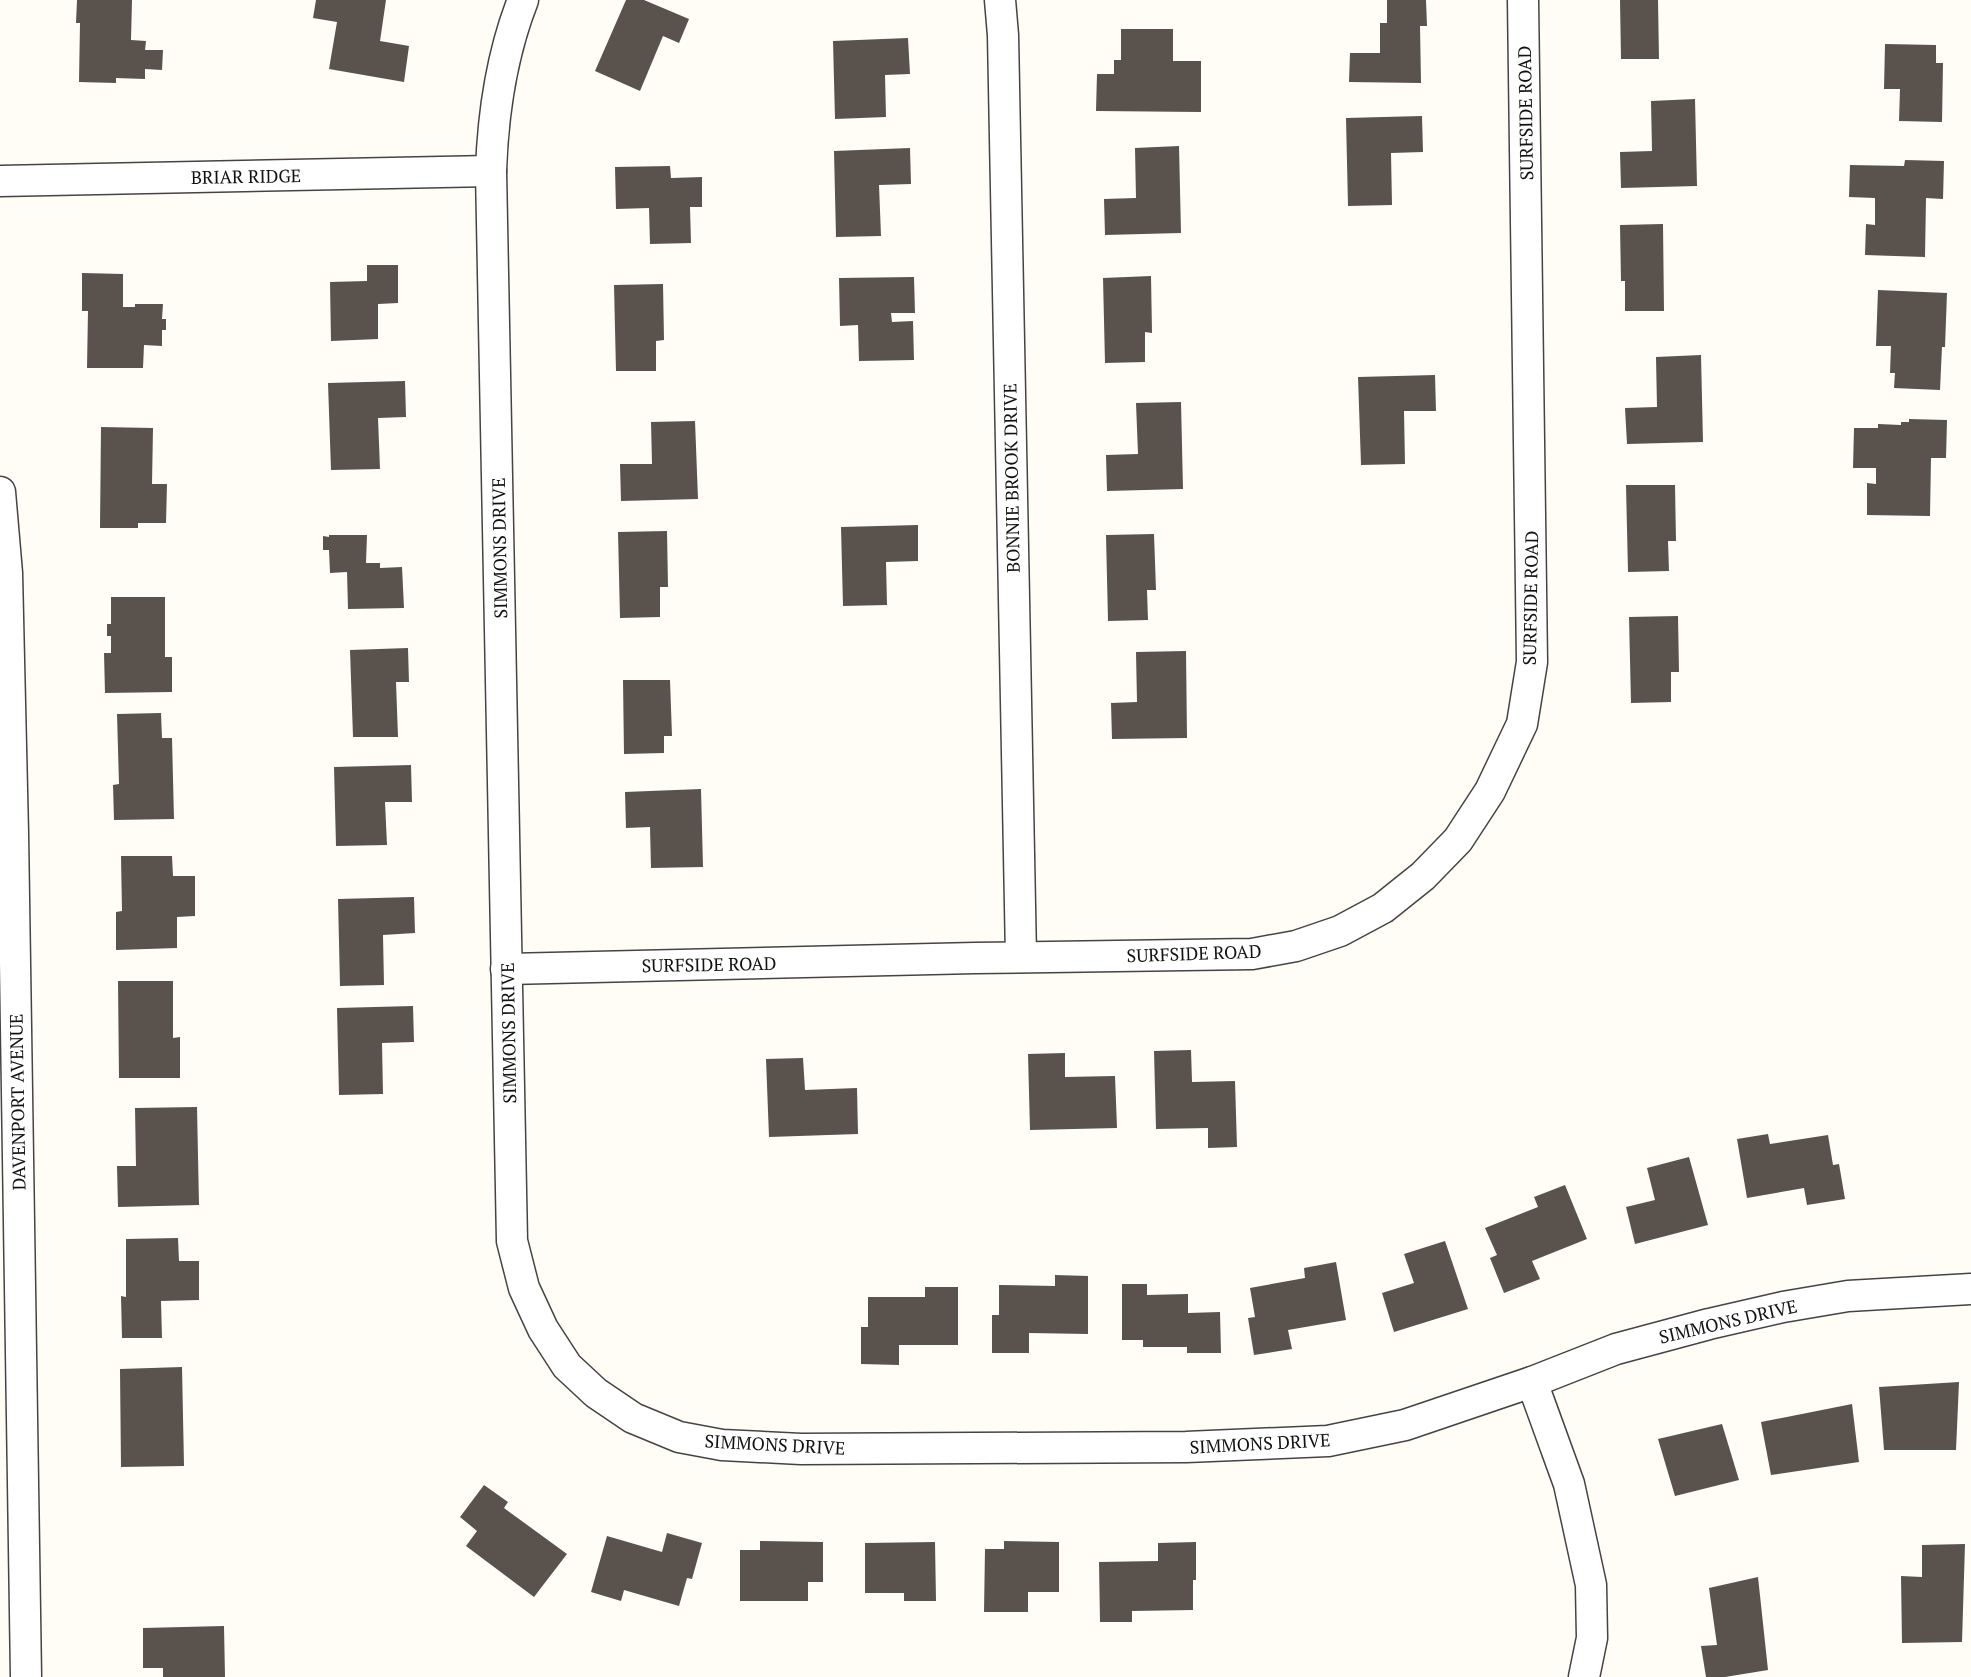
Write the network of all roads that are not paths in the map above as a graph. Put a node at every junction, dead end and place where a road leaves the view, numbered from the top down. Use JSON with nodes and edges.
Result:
{"nodes":[{"id":1,"x":523,"y":0,"type":"edge"},
{"id":2,"x":1000,"y":0,"type":"edge"},
{"id":3,"x":1523,"y":0,"type":"edge"},
{"id":4,"x":491,"y":171,"type":"junction"},
{"id":5,"x":0,"y":181,"type":"edge"},
{"id":6,"x":0,"y":492,"type":"edge"},
{"id":7,"x":7,"y":833,"type":"edge"},
{"id":8,"x":1021,"y":957,"type":"junction"},
{"id":9,"x":506,"y":969,"type":"junction"},
{"id":10,"x":1971,"y":1289,"type":"edge"},
{"id":11,"x":10,"y":1336,"type":"edge"},
{"id":12,"x":1532,"y":1382,"type":"junction"},
{"id":13,"x":26,"y":1677,"type":"edge"},
{"id":14,"x":1584,"y":1677,"type":"edge"}],
"edges":[{"from":1,"to":4,"type":"street","name":"SIMMONS DRIVE"},
{"from":2,"to":8,"type":"street","name":"BONNIE BROOK DRIVE"},
{"from":3,"to":8,"type":"street","name":"SURFSIDE ROAD"},
{"from":4,"to":5,"type":"street","name":"BRIAR RIDGE"},
{"from":4,"to":9,"type":"street","name":"SIMMONS DRIVE"},
{"from":6,"to":7,"type":"street","name":"DAVENPORT AVENUE"},
{"from":7,"to":11,"type":"street","name":"DAVENPORT AVENUE"},
{"from":8,"to":9,"type":"street","name":"SURFSIDE ROAD"},
{"from":9,"to":12,"type":"street","name":"SIMMONS DRIVE"},
{"from":10,"to":12,"type":"street","name":"SIMMONS DRIVE"},
{"from":11,"to":13,"type":"street","name":"DAVENPORT AVENUE"},
{"from":12,"to":14,"type":"street"}]}
